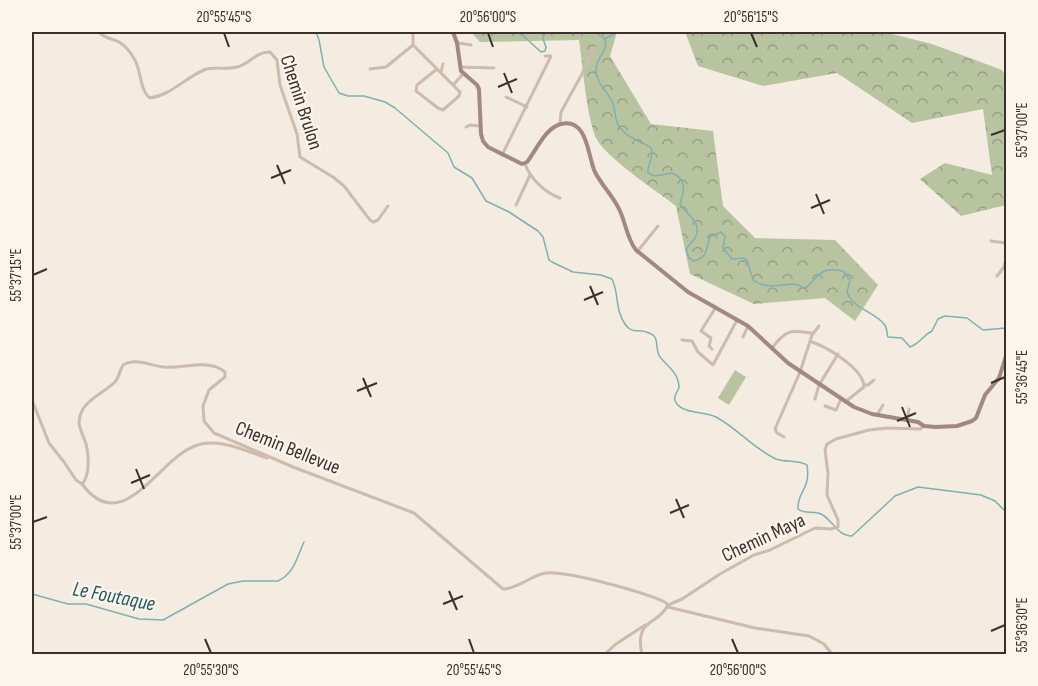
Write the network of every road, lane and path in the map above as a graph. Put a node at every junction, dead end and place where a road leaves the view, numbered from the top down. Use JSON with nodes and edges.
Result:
{"nodes":[{"id":1,"x":99,"y":32,"type":"edge"},
{"id":2,"x":413,"y":32,"type":"edge"},
{"id":3,"x":453,"y":32,"type":"edge"},
{"id":4,"x":457,"y":43,"type":"junction"},
{"id":5,"x":413,"y":45,"type":"junction"},
{"id":6,"x":471,"y":45,"type":"dead end"},
{"id":7,"x":597,"y":48,"type":"dead end"},
{"id":8,"x":545,"y":56,"type":"dead end"},
{"id":9,"x":443,"y":64,"type":"dead end"},
{"id":10,"x":388,"y":66,"type":"junction"},
{"id":11,"x":460,"y":67,"type":"junction"},
{"id":12,"x":494,"y":68,"type":"dead end"},
{"id":13,"x":370,"y":69,"type":"dead end"},
{"id":14,"x":439,"y":70,"type":"junction"},
{"id":15,"x":393,"y":72,"type":"dead end"},
{"id":16,"x":463,"y":74,"type":"junction"},
{"id":17,"x":454,"y":84,"type":"junction"},
{"id":18,"x":506,"y":97,"type":"dead end"},
{"id":19,"x":526,"y":107,"type":"junction"},
{"id":20,"x":560,"y":124,"type":"junction"},
{"id":21,"x":480,"y":126,"type":"junction"},
{"id":22,"x":466,"y":127,"type":"dead end"},
{"id":23,"x":502,"y":155,"type":"junction"},
{"id":24,"x":525,"y":164,"type":"junction"},
{"id":25,"x":530,"y":175,"type":"junction"},
{"id":26,"x":560,"y":198,"type":"dead end"},
{"id":27,"x":516,"y":205,"type":"dead end"},
{"id":28,"x":388,"y":207,"type":"dead end"},
{"id":29,"x":658,"y":226,"type":"dead end"},
{"id":30,"x":991,"y":241,"type":"dead end"},
{"id":31,"x":1006,"y":243,"type":"edge"},
{"id":32,"x":637,"y":252,"type":"junction"},
{"id":33,"x":1006,"y":258,"type":"edge"},
{"id":34,"x":997,"y":276,"type":"dead end"},
{"id":35,"x":716,"y":307,"type":"junction"},
{"id":36,"x":737,"y":320,"type":"junction"},
{"id":37,"x":748,"y":326,"type":"junction"},
{"id":38,"x":819,"y":326,"type":"dead end"},
{"id":39,"x":812,"y":335,"type":"junction"},
{"id":40,"x":743,"y":337,"type":"dead end"},
{"id":41,"x":681,"y":340,"type":"dead end"},
{"id":42,"x":812,"y":342,"type":"junction"},
{"id":43,"x":712,"y":349,"type":"dead end"},
{"id":44,"x":771,"y":349,"type":"junction"},
{"id":45,"x":838,"y":354,"type":"junction"},
{"id":46,"x":1006,"y":356,"type":"edge"},
{"id":47,"x":800,"y":372,"type":"junction"},
{"id":48,"x":874,"y":380,"type":"dead end"},
{"id":49,"x":819,"y":385,"type":"junction"},
{"id":50,"x":864,"y":385,"type":"junction"},
{"id":51,"x":816,"y":399,"type":"dead end"},
{"id":52,"x":32,"y":400,"type":"edge"},
{"id":53,"x":843,"y":400,"type":"junction"},
{"id":54,"x":883,"y":405,"type":"dead end"},
{"id":55,"x":825,"y":406,"type":"dead end"},
{"id":56,"x":909,"y":409,"type":"dead end"},
{"id":57,"x":877,"y":415,"type":"junction"},
{"id":58,"x":907,"y":420,"type":"junction"},
{"id":59,"x":924,"y":426,"type":"junction"},
{"id":60,"x":784,"y":437,"type":"dead end"},
{"id":61,"x":283,"y":462,"type":"junction"},
{"id":62,"x":82,"y":484,"type":"junction"},
{"id":63,"x":668,"y":606,"type":"junction"},
{"id":64,"x":646,"y":624,"type":"junction"},
{"id":65,"x":605,"y":654,"type":"edge"},
{"id":66,"x":642,"y":654,"type":"edge"},
{"id":67,"x":832,"y":654,"type":"edge"}],
"edges":[{"from":1,"to":28,"type":"street","name":"Chemin Brulon"},
{"from":2,"to":5,"type":"street"},
{"from":3,"to":4,"type":"street"},
{"from":4,"to":6,"type":"street"},
{"from":4,"to":11,"type":"street"},
{"from":5,"to":10,"type":"street"},
{"from":5,"to":14,"type":"street"},
{"from":7,"to":20,"type":"street"},
{"from":8,"to":19,"type":"street"},
{"from":9,"to":14,"type":"street"},
{"from":10,"to":13,"type":"street"},
{"from":10,"to":15,"type":"street"},
{"from":11,"to":12,"type":"street"},
{"from":11,"to":16,"type":"street"},
{"from":14,"to":17,"type":"street"},
{"from":14,"to":17,"type":"street"},
{"from":16,"to":17,"type":"street"},
{"from":16,"to":21,"type":"street"},
{"from":18,"to":19,"type":"street"},
{"from":19,"to":23,"type":"street"},
{"from":20,"to":24,"type":"street"},
{"from":20,"to":32,"type":"street"},
{"from":21,"to":22,"type":"street"},
{"from":21,"to":23,"type":"street"},
{"from":23,"to":24,"type":"street"},
{"from":24,"to":25,"type":"street"},
{"from":25,"to":26,"type":"street"},
{"from":25,"to":27,"type":"street"},
{"from":29,"to":32,"type":"street"},
{"from":30,"to":31,"type":"street"},
{"from":32,"to":35,"type":"street"},
{"from":33,"to":34,"type":"street"},
{"from":35,"to":36,"type":"street"},
{"from":35,"to":43,"type":"street"},
{"from":36,"to":37,"type":"street"},
{"from":36,"to":41,"type":"street"},
{"from":37,"to":40,"type":"street"},
{"from":37,"to":44,"type":"street"},
{"from":38,"to":39,"type":"street"},
{"from":39,"to":42,"type":"street"},
{"from":39,"to":44,"type":"street"},
{"from":42,"to":45,"type":"street"},
{"from":42,"to":47,"type":"street"},
{"from":44,"to":47,"type":"street"},
{"from":45,"to":49,"type":"street"},
{"from":45,"to":50,"type":"street"},
{"from":46,"to":59,"type":"street"},
{"from":47,"to":49,"type":"street"},
{"from":47,"to":60,"type":"street"},
{"from":48,"to":50,"type":"street"},
{"from":49,"to":51,"type":"street"},
{"from":49,"to":53,"type":"street"},
{"from":50,"to":53,"type":"street"},
{"from":52,"to":62,"type":"street"},
{"from":53,"to":55,"type":"street"},
{"from":53,"to":57,"type":"street"},
{"from":54,"to":57,"type":"street"},
{"from":56,"to":58,"type":"street"},
{"from":57,"to":58,"type":"street"},
{"from":58,"to":59,"type":"street"},
{"from":59,"to":63,"type":"street","name":"Chemin Maya"},
{"from":61,"to":62,"type":"street"},
{"from":61,"to":62,"type":"street","name":"Chemin Bellevue"},
{"from":61,"to":63,"type":"street","name":"Chemin Bellevue"},
{"from":63,"to":64,"type":"street"},
{"from":63,"to":67,"type":"street"},
{"from":64,"to":65,"type":"street"},
{"from":64,"to":66,"type":"street"}]}
